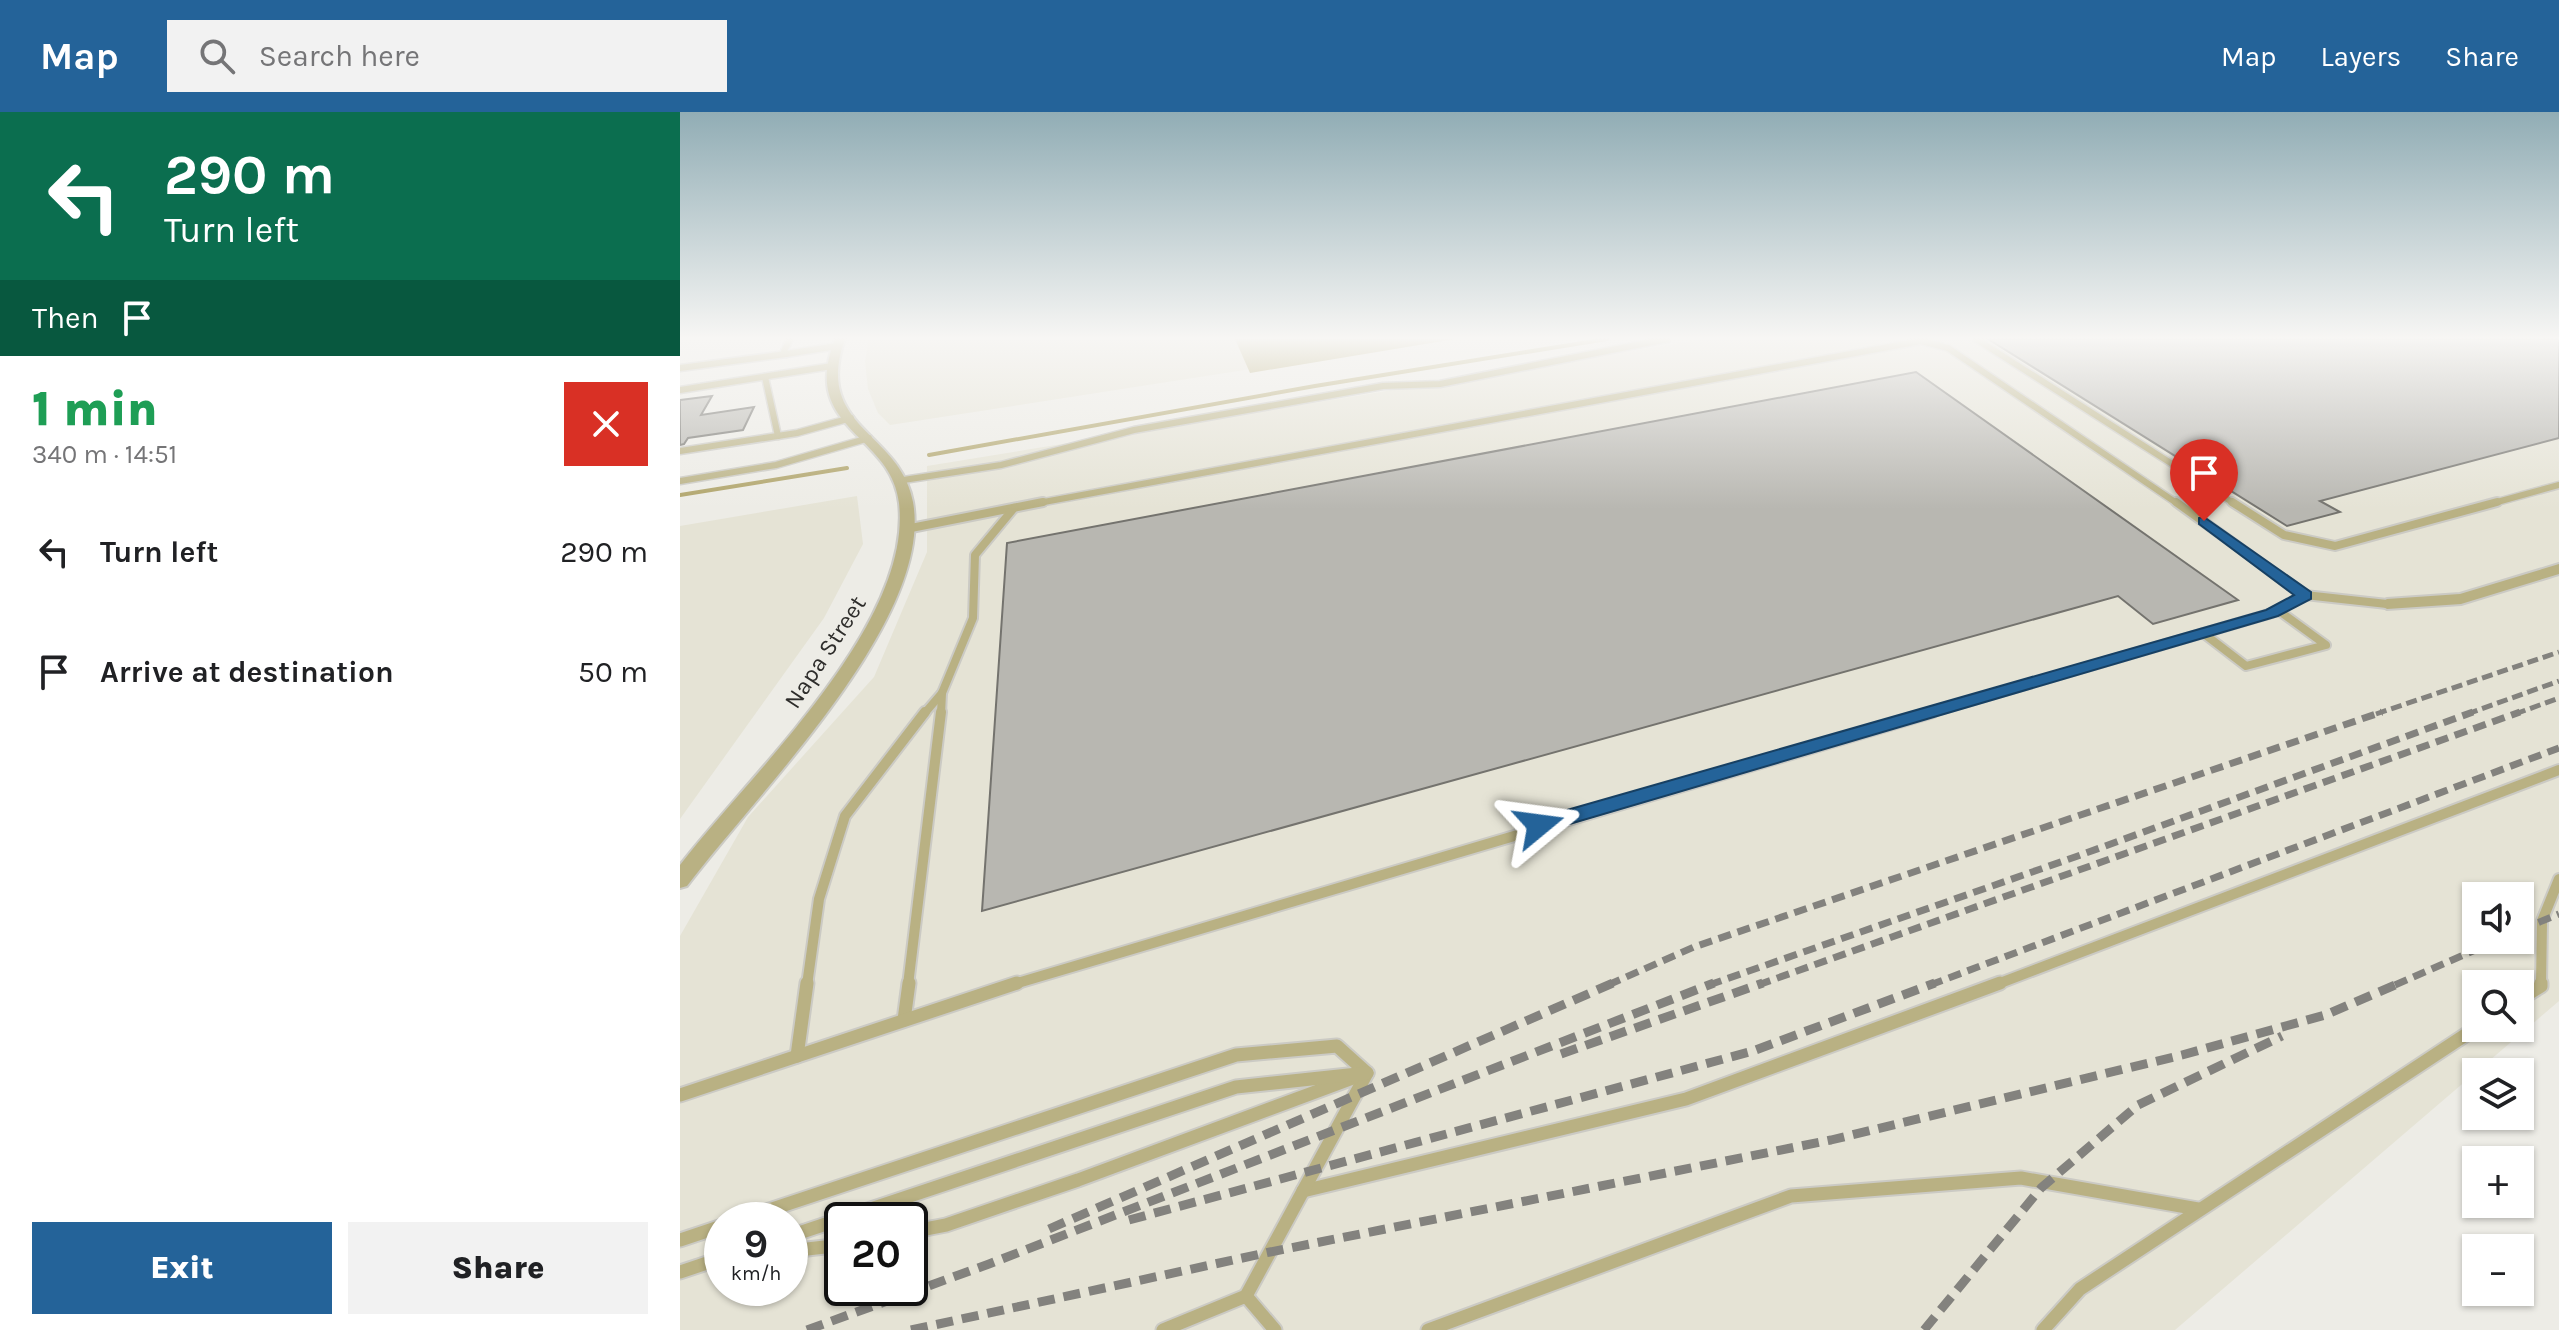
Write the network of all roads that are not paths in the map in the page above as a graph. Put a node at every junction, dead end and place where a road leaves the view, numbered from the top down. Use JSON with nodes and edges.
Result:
{"nodes":[{"id":1,"x":769,"y":396,"type":"edge"},
{"id":2,"x":837,"y":396,"type":"edge"},
{"id":3,"x":1327,"y":396,"type":"edge"},
{"id":4,"x":1623,"y":396,"type":"edge"},
{"id":5,"x":2019,"y":396,"type":"edge"},
{"id":6,"x":2065,"y":396,"type":"edge"},
{"id":7,"x":851,"y":418,"type":"junction"},
{"id":8,"x":778,"y":436,"type":"junction"},
{"id":9,"x":869,"y":438,"type":"junction"},
{"id":10,"x":680,"y":451,"type":"edge"},
{"id":11,"x":896,"y":478,"type":"junction"},
{"id":12,"x":680,"y":481,"type":"edge"},
{"id":13,"x":2559,"y":485,"type":"edge"},
{"id":14,"x":1014,"y":508,"type":"junction"},
{"id":15,"x":906,"y":529,"type":"junction"},
{"id":16,"x":2559,"y":569,"type":"edge"},
{"id":17,"x":2305,"y":595,"type":"junction"},
{"id":18,"x":2387,"y":604,"type":"joint"},
{"id":19,"x":2278,"y":610,"type":"junction"},
{"id":20,"x":2203,"y":633,"type":"junction"},
{"id":21,"x":942,"y":693,"type":"junction"},
{"id":22,"x":2559,"y":770,"type":"edge"},
{"id":23,"x":2559,"y":879,"type":"edge"},
{"id":24,"x":680,"y":880,"type":"edge"},
{"id":25,"x":2534,"y":990,"type":"edge"},
{"id":26,"x":904,"y":1020,"type":"junction"},
{"id":27,"x":2462,"y":1037,"type":"edge"},
{"id":28,"x":797,"y":1056,"type":"junction"},
{"id":29,"x":1367,"y":1073,"type":"junction"},
{"id":30,"x":680,"y":1095,"type":"edge"},
{"id":31,"x":1303,"y":1191,"type":"junction"},
{"id":32,"x":793,"y":1202,"type":"edge"},
{"id":33,"x":2198,"y":1209,"type":"junction"},
{"id":34,"x":928,"y":1228,"type":"edge"},
{"id":35,"x":808,"y":1230,"type":"edge"},
{"id":36,"x":704,"y":1232,"type":"edge"},
{"id":37,"x":680,"y":1240,"type":"edge"},
{"id":38,"x":704,"y":1264,"type":"edge"},
{"id":39,"x":680,"y":1272,"type":"edge"},
{"id":40,"x":1246,"y":1296,"type":"junction"},
{"id":41,"x":1163,"y":1330,"type":"edge"},
{"id":42,"x":1275,"y":1330,"type":"edge"},
{"id":43,"x":1428,"y":1330,"type":"edge"},
{"id":44,"x":2043,"y":1330,"type":"edge"}],
"edges":[{"from":1,"to":8,"type":"lane"},
{"from":2,"to":7,"type":"street","name":"Napa Street"},
{"from":3,"to":11,"type":"lane"},
{"from":4,"to":14,"type":"lane"},
{"from":5,"to":17,"type":"lane"},
{"from":6,"to":13,"type":"lane"},
{"from":7,"to":8,"type":"lane"},
{"from":7,"to":9,"type":"street","name":"Napa Street"},
{"from":8,"to":10,"type":"lane"},
{"from":9,"to":11,"type":"street","name":"Napa Street"},
{"from":9,"to":12,"type":"lane"},
{"from":11,"to":15,"type":"street","name":"Napa Street"},
{"from":14,"to":15,"type":"lane"},
{"from":14,"to":21,"type":"lane"},
{"from":15,"to":24,"type":"street","name":"Napa Street"},
{"from":16,"to":18,"type":"street"},
{"from":17,"to":18,"type":"lane"},
{"from":17,"to":19,"type":"lane"},
{"from":19,"to":20,"type":"lane"},
{"from":19,"to":20,"type":"lane"},
{"from":20,"to":26,"type":"lane"},
{"from":21,"to":26,"type":"lane"},
{"from":21,"to":28,"type":"lane"},
{"from":22,"to":31,"type":"lane"},
{"from":23,"to":25,"type":"lane"},
{"from":26,"to":28,"type":"lane"},
{"from":27,"to":33,"type":"lane"},
{"from":28,"to":30,"type":"lane"},
{"from":29,"to":31,"type":"lane"},
{"from":29,"to":32,"type":"lane"},
{"from":29,"to":34,"type":"lane"},
{"from":29,"to":35,"type":"lane"},
{"from":31,"to":40,"type":"lane"},
{"from":33,"to":43,"type":"lane"},
{"from":33,"to":44,"type":"lane"},
{"from":36,"to":37,"type":"lane"},
{"from":38,"to":39,"type":"lane"},
{"from":40,"to":41,"type":"lane"},
{"from":40,"to":42,"type":"lane"}]}
